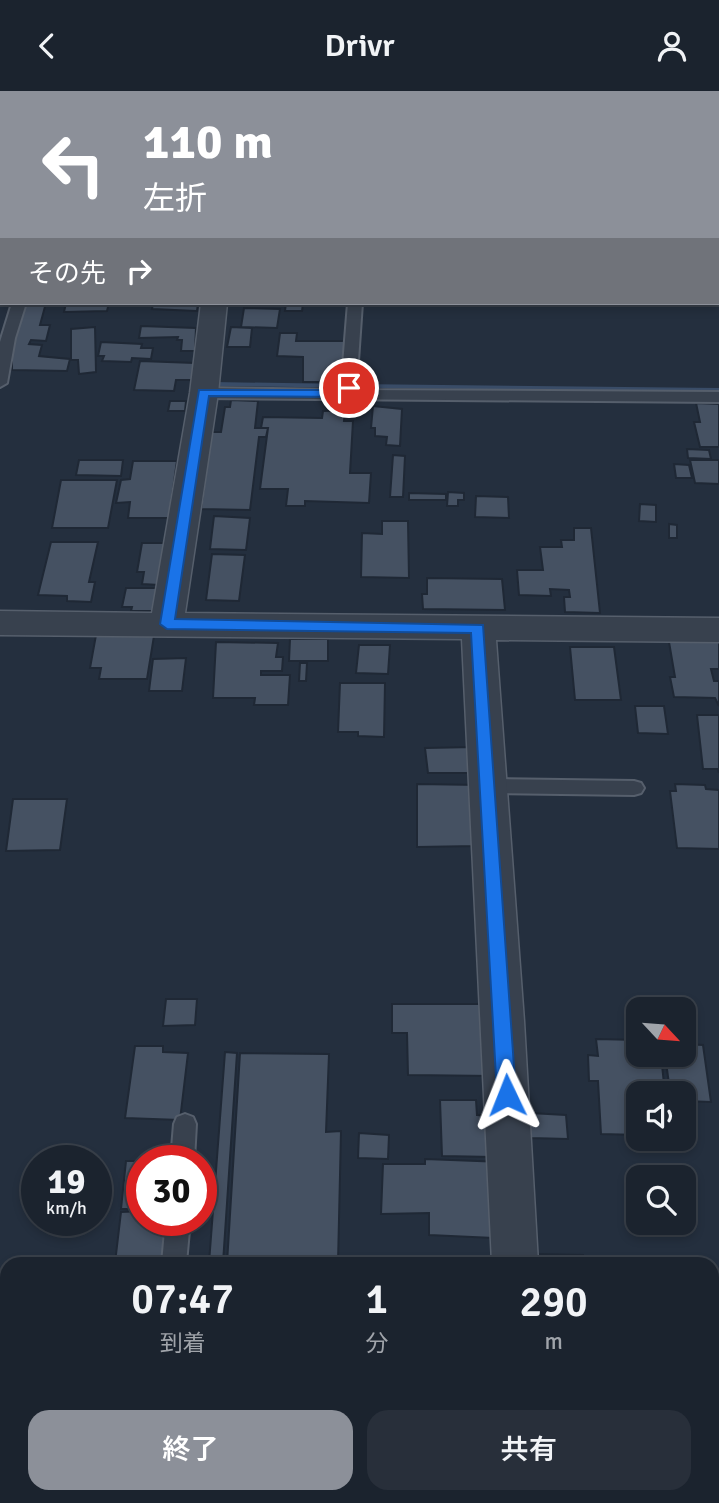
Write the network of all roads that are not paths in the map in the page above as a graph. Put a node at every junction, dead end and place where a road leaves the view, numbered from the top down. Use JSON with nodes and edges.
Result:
{"nodes":[{"id":1,"x":18,"y":305,"type":"edge"},
{"id":2,"x":214,"y":305,"type":"edge"},
{"id":3,"x":355,"y":305,"type":"edge"},
{"id":4,"x":0,"y":383,"type":"edge"},
{"id":5,"x":204,"y":393,"type":"junction"},
{"id":6,"x":348,"y":394,"type":"junction"},
{"id":7,"x":719,"y":397,"type":"edge"},
{"id":8,"x":0,"y":623,"type":"edge"},
{"id":9,"x":167,"y":624,"type":"junction"},
{"id":10,"x":478,"y":628,"type":"junction"},
{"id":11,"x":719,"y":630,"type":"edge"},
{"id":12,"x":488,"y":786,"type":"junction"},
{"id":13,"x":634,"y":788,"type":"dead end"},
{"id":14,"x":185,"y":1124,"type":"dead end"},
{"id":15,"x":183,"y":1145,"type":"edge"},
{"id":16,"x":177,"y":1236,"type":"edge"},
{"id":17,"x":175,"y":1257,"type":"edge"},
{"id":18,"x":515,"y":1257,"type":"edge"}],
"edges":[{"from":1,"to":4,"type":"lane"},
{"from":2,"to":5,"type":"street"},
{"from":3,"to":6,"type":"lane"},
{"from":5,"to":6,"type":"lane"},
{"from":5,"to":9,"type":"street"},
{"from":6,"to":7,"type":"lane"},
{"from":8,"to":9,"type":"street"},
{"from":9,"to":10,"type":"street"},
{"from":10,"to":11,"type":"street"},
{"from":10,"to":12,"type":"street"},
{"from":12,"to":13,"type":"lane"},
{"from":12,"to":18,"type":"street"},
{"from":14,"to":15,"type":"lane"},
{"from":16,"to":17,"type":"lane"}]}
